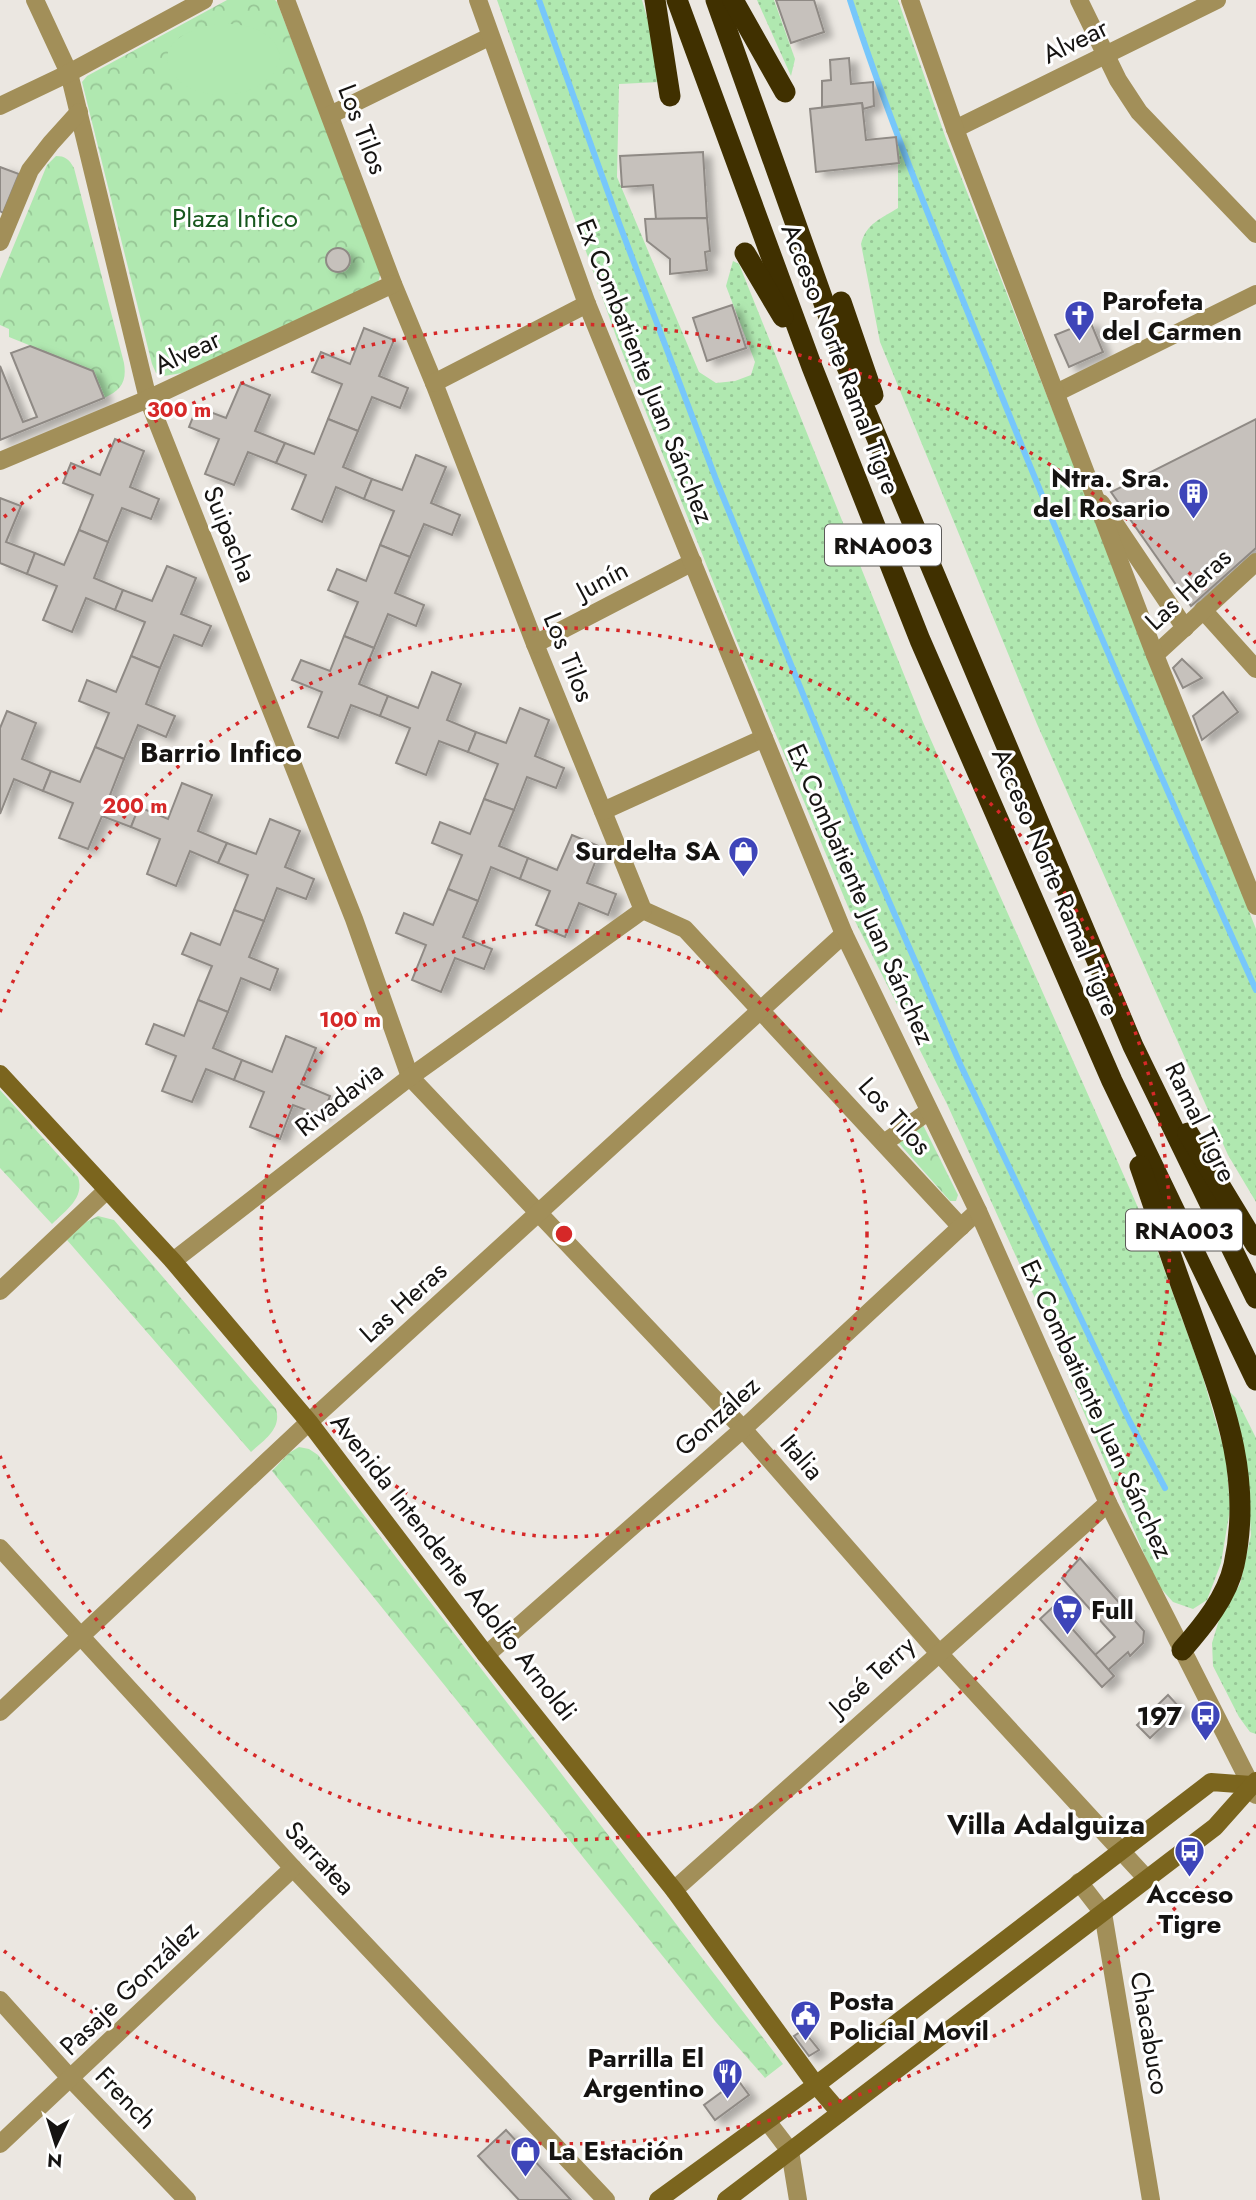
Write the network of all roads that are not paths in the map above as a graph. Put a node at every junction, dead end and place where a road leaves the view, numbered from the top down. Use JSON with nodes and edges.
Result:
{"nodes":[{"id":1,"x":34,"y":0,"type":"edge"},
{"id":2,"x":204,"y":0,"type":"edge"},
{"id":3,"x":286,"y":0,"type":"edge"},
{"id":4,"x":478,"y":0,"type":"edge"},
{"id":5,"x":655,"y":0,"type":"edge"},
{"id":6,"x":677,"y":0,"type":"edge"},
{"id":7,"x":716,"y":0,"type":"edge"},
{"id":8,"x":733,"y":0,"type":"edge"},
{"id":9,"x":909,"y":0,"type":"edge"},
{"id":10,"x":1079,"y":0,"type":"edge"},
{"id":11,"x":1217,"y":0,"type":"edge"},
{"id":12,"x":489,"y":37,"type":"junction"},
{"id":13,"x":1105,"y":55,"type":"junction"},
{"id":14,"x":69,"y":73,"type":"junction"},
{"id":15,"x":785,"y":92,"type":"dead end"},
{"id":16,"x":670,"y":96,"type":"dead end"},
{"id":17,"x":0,"y":106,"type":"edge"},
{"id":18,"x":79,"y":112,"type":"junction"},
{"id":19,"x":330,"y":116,"type":"junction"},
{"id":20,"x":955,"y":129,"type":"junction"},
{"id":21,"x":1256,"y":234,"type":"edge"},
{"id":22,"x":0,"y":242,"type":"edge"},
{"id":23,"x":745,"y":253,"type":"dead end"},
{"id":24,"x":393,"y":284,"type":"junction"},
{"id":25,"x":1256,"y":294,"type":"edge"},
{"id":26,"x":841,"y":302,"type":"dead end"},
{"id":27,"x":587,"y":304,"type":"junction"},
{"id":28,"x":811,"y":367,"type":"junction"},
{"id":29,"x":434,"y":383,"type":"junction"},
{"id":30,"x":1056,"y":393,"type":"junction"},
{"id":31,"x":148,"y":400,"type":"junction"},
{"id":32,"x":0,"y":461,"type":"edge"},
{"id":33,"x":1096,"y":496,"type":"junction"},
{"id":34,"x":693,"y":562,"type":"junction"},
{"id":35,"x":1256,"y":562,"type":"edge"},
{"id":36,"x":943,"y":595,"type":"junction"},
{"id":37,"x":1203,"y":610,"type":"junction"},
{"id":38,"x":1185,"y":628,"type":"junction"},
{"id":39,"x":535,"y":644,"type":"junction"},
{"id":40,"x":1155,"y":655,"type":"junction"},
{"id":41,"x":1256,"y":669,"type":"edge"},
{"id":42,"x":764,"y":738,"type":"junction"},
{"id":43,"x":603,"y":811,"type":"junction"},
{"id":44,"x":1256,"y":906,"type":"edge"},
{"id":45,"x":643,"y":910,"type":"junction"},
{"id":46,"x":844,"y":934,"type":"junction"},
{"id":47,"x":762,"y":1010,"type":"junction"},
{"id":48,"x":1133,"y":1046,"type":"junction"},
{"id":49,"x":0,"y":1074,"type":"edge"},
{"id":50,"x":410,"y":1077,"type":"junction"},
{"id":51,"x":1112,"y":1081,"type":"junction"},
{"id":52,"x":929,"y":1111,"type":"junction"},
{"id":53,"x":884,"y":1143,"type":"junction"},
{"id":54,"x":107,"y":1190,"type":"junction"},
{"id":55,"x":978,"y":1211,"type":"junction"},
{"id":56,"x":538,"y":1214,"type":"junction"},
{"id":57,"x":961,"y":1227,"type":"junction"},
{"id":58,"x":1256,"y":1245,"type":"edge"},
{"id":59,"x":173,"y":1261,"type":"junction"},
{"id":60,"x":0,"y":1291,"type":"edge"},
{"id":61,"x":1256,"y":1298,"type":"edge"},
{"id":62,"x":1256,"y":1380,"type":"edge"},
{"id":63,"x":309,"y":1422,"type":"junction"},
{"id":64,"x":743,"y":1429,"type":"junction"},
{"id":65,"x":1108,"y":1503,"type":"junction"},
{"id":66,"x":0,"y":1548,"type":"edge"},
{"id":67,"x":82,"y":1636,"type":"junction"},
{"id":68,"x":1182,"y":1650,"type":"junction"},
{"id":69,"x":939,"y":1652,"type":"junction"},
{"id":70,"x":486,"y":1655,"type":"junction"},
{"id":71,"x":0,"y":1712,"type":"edge"},
{"id":72,"x":1254,"y":1787,"type":"edge"},
{"id":73,"x":1121,"y":1851,"type":"junction"},
{"id":74,"x":293,"y":1868,"type":"junction"},
{"id":75,"x":1147,"y":1879,"type":"junction"},
{"id":76,"x":1079,"y":1882,"type":"junction"},
{"id":77,"x":674,"y":1890,"type":"junction"},
{"id":78,"x":1103,"y":1913,"type":"junction"},
{"id":79,"x":0,"y":2000,"type":"edge"},
{"id":80,"x":71,"y":2079,"type":"junction"},
{"id":81,"x":816,"y":2085,"type":"junction"},
{"id":82,"x":840,"y":2113,"type":"junction"},
{"id":83,"x":767,"y":2120,"type":"junction"},
{"id":84,"x":0,"y":2144,"type":"edge"},
{"id":85,"x":790,"y":2151,"type":"junction"},
{"id":86,"x":187,"y":2200,"type":"edge"},
{"id":87,"x":606,"y":2200,"type":"edge"},
{"id":88,"x":658,"y":2200,"type":"edge"},
{"id":89,"x":726,"y":2200,"type":"edge"},
{"id":90,"x":798,"y":2200,"type":"edge"},
{"id":91,"x":1151,"y":2200,"type":"edge"}],
"edges":[{"from":1,"to":14,"type":"street","name":"Suipacha"},
{"from":2,"to":14,"type":"street"},
{"from":3,"to":19,"type":"street","name":"Los Tilos"},
{"from":4,"to":12,"type":"street","name":"Ex Combatiente Juan Sánchez"},
{"from":5,"to":16,"type":"highway"},
{"from":6,"to":28,"type":"highway","name":"Acceso Norte Ramal Tigre","number":"RNA003"},
{"from":7,"to":36,"type":"highway","name":"Acceso Norte Ramal Tigre","number":"RNA003"},
{"from":8,"to":15,"type":"highway"},
{"from":9,"to":20,"type":"street"},
{"from":10,"to":13,"type":"street"},
{"from":11,"to":13,"type":"street","name":"Alvear"},
{"from":12,"to":19,"type":"street"},
{"from":12,"to":27,"type":"street","name":"Ex Combatiente Juan Sánchez"},
{"from":13,"to":20,"type":"street","name":"Alvear"},
{"from":13,"to":21,"type":"street"},
{"from":14,"to":17,"type":"street"},
{"from":14,"to":18,"type":"street","name":"Suipacha"},
{"from":18,"to":22,"type":"street"},
{"from":18,"to":31,"type":"street","name":"Suipacha"},
{"from":19,"to":24,"type":"street","name":"Los Tilos"},
{"from":20,"to":30,"type":"street"},
{"from":23,"to":28,"type":"highway"},
{"from":24,"to":29,"type":"street","name":"Los Tilos"},
{"from":24,"to":31,"type":"street","name":"Alvear"},
{"from":25,"to":30,"type":"street"},
{"from":26,"to":36,"type":"highway"},
{"from":27,"to":29,"type":"street"},
{"from":27,"to":34,"type":"street","name":"Ex Combatiente Juan Sánchez"},
{"from":28,"to":51,"type":"highway","name":"Acceso Norte Ramal Tigre","number":"RNA003"},
{"from":29,"to":39,"type":"street","name":"Los Tilos"},
{"from":30,"to":33,"type":"street"},
{"from":31,"to":32,"type":"street","name":"Alvear"},
{"from":31,"to":50,"type":"street","name":"Suipacha"},
{"from":33,"to":38,"type":"street"},
{"from":33,"to":40,"type":"street"},
{"from":34,"to":39,"type":"street","name":"Junín"},
{"from":34,"to":42,"type":"street","name":"Ex Combatiente Juan Sánchez"},
{"from":35,"to":37,"type":"street","name":"Las Heras"},
{"from":36,"to":48,"type":"highway","name":"Acceso Norte Ramal Tigre","number":"RNA003"},
{"from":37,"to":38,"type":"street","name":"Las Heras"},
{"from":37,"to":41,"type":"street"},
{"from":38,"to":40,"type":"street","name":"Las Heras"},
{"from":39,"to":43,"type":"street","name":"Los Tilos"},
{"from":40,"to":44,"type":"street"},
{"from":42,"to":43,"type":"street"},
{"from":42,"to":46,"type":"street","name":"Ex Combatiente Juan Sánchez"},
{"from":43,"to":45,"type":"street","name":"Los Tilos"},
{"from":45,"to":47,"type":"street","name":"Los Tilos"},
{"from":45,"to":50,"type":"street","name":"Rivadavia"},
{"from":46,"to":47,"type":"street","name":"Las Heras"},
{"from":46,"to":52,"type":"street","name":"Ex Combatiente Juan Sánchez"},
{"from":47,"to":53,"type":"street","name":"Los Tilos"},
{"from":47,"to":56,"type":"street","name":"Las Heras"},
{"from":48,"to":58,"type":"highway"},
{"from":48,"to":61,"type":"highway","name":"Ramal Tigre","number":"RNA003"},
{"from":49,"to":54,"type":"main road","name":"Avenida Intendente Adolfo Arnoldi"},
{"from":50,"to":56,"type":"street","name":"Italia"},
{"from":50,"to":59,"type":"street","name":"Rivadavia"},
{"from":51,"to":62,"type":"highway","number":"RNA003"},
{"from":51,"to":68,"type":"highway"},
{"from":52,"to":53,"type":"street"},
{"from":52,"to":55,"type":"street","name":"Ex Combatiente Juan Sánchez"},
{"from":53,"to":57,"type":"street","name":"Los Tilos"},
{"from":54,"to":59,"type":"main road","name":"Avenida Intendente Adolfo Arnoldi"},
{"from":54,"to":60,"type":"street"},
{"from":55,"to":57,"type":"street","name":"González"},
{"from":55,"to":65,"type":"street","name":"Ex Combatiente Juan Sánchez"},
{"from":56,"to":63,"type":"street","name":"Las Heras"},
{"from":56,"to":64,"type":"street","name":"Italia"},
{"from":57,"to":64,"type":"street","name":"González"},
{"from":59,"to":63,"type":"main road","name":"Avenida Intendente Adolfo Arnoldi"},
{"from":63,"to":67,"type":"street","name":"Las Heras"},
{"from":63,"to":70,"type":"main road","name":"Avenida Intendente Adolfo Arnoldi"},
{"from":64,"to":69,"type":"street","name":"Italia"},
{"from":64,"to":70,"type":"street","name":"González"},
{"from":65,"to":68,"type":"street","name":"Ex Combatiente Juan Sánchez"},
{"from":65,"to":69,"type":"street","name":"José Terry"},
{"from":66,"to":67,"type":"street","name":"Sarratea"},
{"from":67,"to":71,"type":"street","name":"Las Heras"},
{"from":67,"to":74,"type":"street","name":"Sarratea"},
{"from":68,"to":72,"type":"street","name":"Ex Combatiente Juan Sánchez"},
{"from":69,"to":73,"type":"street","name":"Italia"},
{"from":69,"to":77,"type":"street","name":"José Terry"},
{"from":70,"to":77,"type":"main road","name":"Avenida Intendente Adolfo Arnoldi"},
{"from":72,"to":73,"type":"main road"},
{"from":72,"to":75,"type":"main road"},
{"from":73,"to":75,"type":"street","name":"Italia"},
{"from":73,"to":76,"type":"main road"},
{"from":74,"to":80,"type":"street","name":"Pasaje González"},
{"from":74,"to":87,"type":"street","name":"Sarratea"},
{"from":75,"to":78,"type":"main road"},
{"from":76,"to":78,"type":"street","name":"Chacabuco"},
{"from":76,"to":81,"type":"main road"},
{"from":77,"to":81,"type":"main road","name":"Avenida Intendente Adolfo Arnoldi"},
{"from":78,"to":82,"type":"main road"},
{"from":78,"to":91,"type":"street","name":"Chacabuco"},
{"from":79,"to":80,"type":"street","name":"French"},
{"from":80,"to":84,"type":"street","name":"Pasaje González"},
{"from":80,"to":86,"type":"street","name":"French"},
{"from":81,"to":82,"type":"main road","name":"Avenida Intendente Adolfo Arnoldi"},
{"from":81,"to":83,"type":"main road"},
{"from":82,"to":85,"type":"main road"},
{"from":83,"to":85,"type":"street"},
{"from":83,"to":88,"type":"main road"},
{"from":85,"to":89,"type":"main road"},
{"from":85,"to":90,"type":"street"}]}
